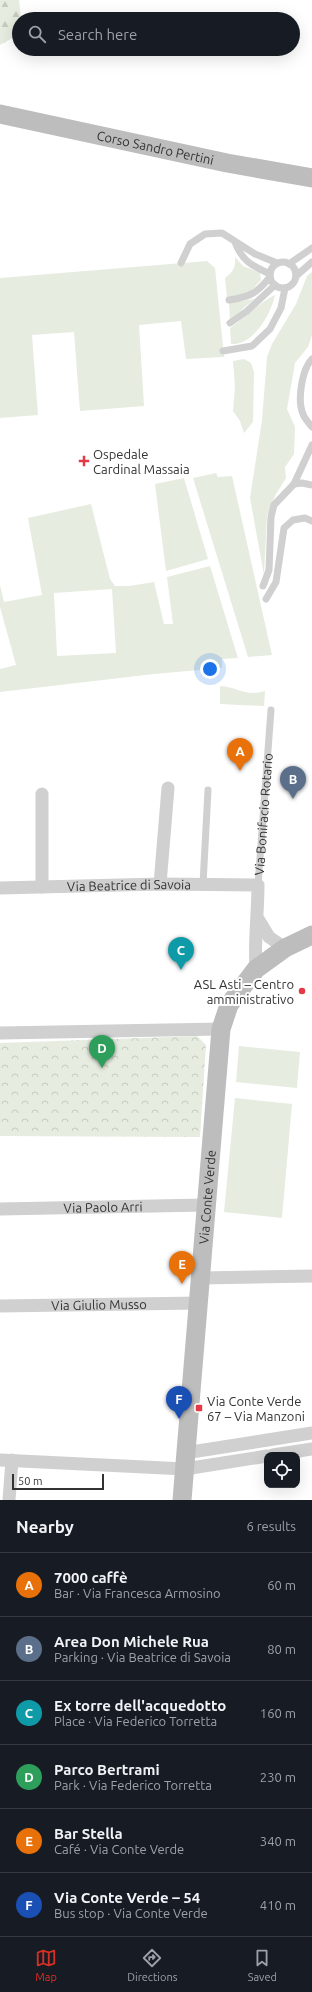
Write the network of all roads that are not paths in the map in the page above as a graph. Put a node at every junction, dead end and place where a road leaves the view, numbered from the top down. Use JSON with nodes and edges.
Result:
{"nodes":[{"id":1,"x":0,"y":114,"type":"edge"},
{"id":2,"x":312,"y":178,"type":"edge"},
{"id":3,"x":235,"y":242,"type":"junction"},
{"id":4,"x":312,"y":248,"type":"edge"},
{"id":5,"x":312,"y":262,"type":"edge"},
{"id":6,"x":181,"y":263,"type":"dead end"},
{"id":7,"x":277,"y":263,"type":"junction"},
{"id":8,"x":289,"y":264,"type":"junction"},
{"id":9,"x":270,"y":275,"type":"junction"},
{"id":10,"x":296,"y":276,"type":"junction"},
{"id":11,"x":275,"y":286,"type":"junction"},
{"id":12,"x":285,"y":288,"type":"junction"},
{"id":13,"x":229,"y":300,"type":"dead end"},
{"id":14,"x":230,"y":323,"type":"dead end"},
{"id":15,"x":223,"y":351,"type":"dead end"},
{"id":16,"x":312,"y":359,"type":"edge"},
{"id":17,"x":312,"y":427,"type":"edge"},
{"id":18,"x":312,"y":445,"type":"edge"},
{"id":19,"x":294,"y":484,"type":"junction"},
{"id":20,"x":312,"y":485,"type":"edge"},
{"id":21,"x":312,"y":521,"type":"edge"},
{"id":22,"x":263,"y":586,"type":"dead end"},
{"id":23,"x":266,"y":599,"type":"dead end"},
{"id":24,"x":271,"y":710,"type":"dead end"},
{"id":25,"x":168,"y":788,"type":"dead end"},
{"id":26,"x":208,"y":790,"type":"dead end"},
{"id":27,"x":42,"y":794,"type":"dead end"},
{"id":28,"x":160,"y":884,"type":"junction"},
{"id":29,"x":203,"y":884,"type":"junction"},
{"id":30,"x":258,"y":885,"type":"junction"},
{"id":31,"x":42,"y":887,"type":"junction"},
{"id":32,"x":0,"y":888,"type":"edge"},
{"id":33,"x":258,"y":919,"type":"junction"},
{"id":34,"x":312,"y":935,"type":"edge"},
{"id":35,"x":285,"y":948,"type":"junction"},
{"id":36,"x":256,"y":969,"type":"junction"},
{"id":37,"x":221,"y":1029,"type":"junction"},
{"id":38,"x":0,"y":1033,"type":"edge"},
{"id":39,"x":206,"y":1205,"type":"junction"},
{"id":40,"x":0,"y":1209,"type":"edge"},
{"id":41,"x":312,"y":1276,"type":"edge"},
{"id":42,"x":201,"y":1278,"type":"junction"},
{"id":43,"x":199,"y":1303,"type":"junction"},
{"id":44,"x":0,"y":1306,"type":"edge"},
{"id":45,"x":312,"y":1434,"type":"edge"},
{"id":46,"x":312,"y":1449,"type":"edge"},
{"id":47,"x":293,"y":1452,"type":"edge"},
{"id":48,"x":264,"y":1456,"type":"edge"},
{"id":49,"x":6,"y":1460,"type":"edge"},
{"id":50,"x":185,"y":1461,"type":"junction"},
{"id":51,"x":10,"y":1500,"type":"edge"},
{"id":52,"x":182,"y":1500,"type":"edge"}],
"edges":[{"from":1,"to":2,"type":"street","name":"Corso Sandro Pertini"},
{"from":3,"to":6,"type":"lane"},
{"from":3,"to":7,"type":"lane"},
{"from":3,"to":9,"type":"lane"},
{"from":4,"to":8,"type":"lane"},
{"from":5,"to":10,"type":"lane"},
{"from":7,"to":8,"type":"lane"},
{"from":7,"to":9,"type":"lane"},
{"from":8,"to":10,"type":"lane"},
{"from":9,"to":11,"type":"lane"},
{"from":9,"to":13,"type":"lane"},
{"from":10,"to":12,"type":"lane"},
{"from":11,"to":12,"type":"lane"},
{"from":11,"to":14,"type":"lane"},
{"from":12,"to":15,"type":"lane"},
{"from":16,"to":17,"type":"lane"},
{"from":18,"to":19,"type":"lane"},
{"from":19,"to":20,"type":"lane"},
{"from":19,"to":22,"type":"lane"},
{"from":21,"to":23,"type":"lane"},
{"from":24,"to":30,"type":"lane","name":"Via Bonifacio Rotario"},
{"from":25,"to":28,"type":"street"},
{"from":26,"to":29,"type":"lane"},
{"from":27,"to":31,"type":"street"},
{"from":28,"to":29,"type":"street","name":"Via Beatrice di Savoia"},
{"from":28,"to":31,"type":"street","name":"Via Beatrice di Savoia"},
{"from":29,"to":30,"type":"street","name":"Via Beatrice di Savoia"},
{"from":30,"to":33,"type":"street","name":"Via Bonifacio Rotario"},
{"from":31,"to":32,"type":"street","name":"Via Beatrice di Savoia"},
{"from":33,"to":35,"type":"street"},
{"from":33,"to":36,"type":"street","name":"Via Bonifacio Rotario"},
{"from":34,"to":35,"type":"street","name":"Via Conte Verde"},
{"from":35,"to":36,"type":"street","name":"Via Conte Verde"},
{"from":36,"to":37,"type":"street","name":"Via Conte Verde"},
{"from":37,"to":38,"type":"street"},
{"from":37,"to":39,"type":"street","name":"Via Conte Verde"},
{"from":39,"to":40,"type":"street","name":"Via Paolo Arri"},
{"from":39,"to":42,"type":"street","name":"Via Conte Verde"},
{"from":41,"to":42,"type":"street"},
{"from":42,"to":43,"type":"street","name":"Via Conte Verde"},
{"from":43,"to":44,"type":"street","name":"Via Giulio Musso"},
{"from":43,"to":50,"type":"street","name":"Via Conte Verde"},
{"from":45,"to":50,"type":"street"},
{"from":46,"to":47,"type":"street"},
{"from":48,"to":50,"type":"street"},
{"from":49,"to":50,"type":"street"},
{"from":49,"to":51,"type":"street"},
{"from":50,"to":52,"type":"street","name":"Via Conte Verde"}]}
